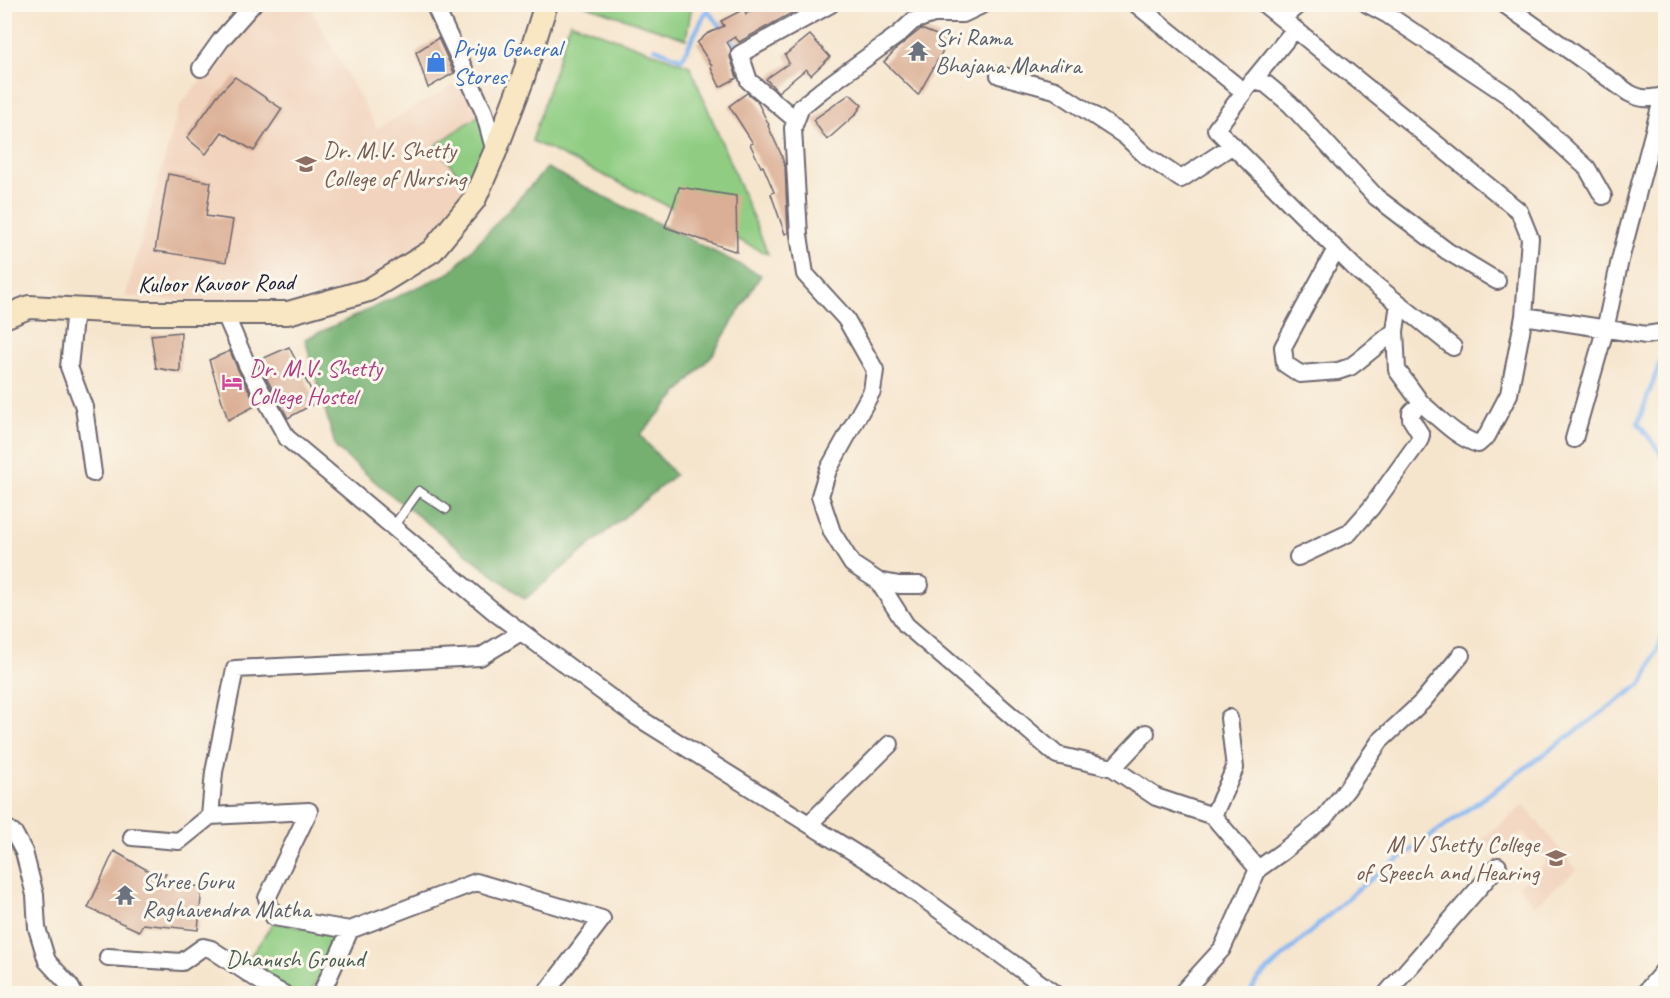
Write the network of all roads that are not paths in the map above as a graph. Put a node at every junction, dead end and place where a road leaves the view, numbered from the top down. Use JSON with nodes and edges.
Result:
{"nodes":[{"id":1,"x":253,"y":4,"type":"edge"},
{"id":2,"x":434,"y":4,"type":"edge"},
{"id":3,"x":546,"y":4,"type":"edge"},
{"id":4,"x":831,"y":4,"type":"edge"},
{"id":5,"x":984,"y":4,"type":"edge"},
{"id":6,"x":1136,"y":4,"type":"edge"},
{"id":7,"x":1264,"y":4,"type":"edge"},
{"id":8,"x":1299,"y":4,"type":"edge"},
{"id":9,"x":1367,"y":4,"type":"edge"},
{"id":10,"x":1504,"y":4,"type":"edge"},
{"id":11,"x":1289,"y":24,"type":"junction"},
{"id":12,"x":201,"y":68,"type":"dead end"},
{"id":13,"x":999,"y":75,"type":"dead end"},
{"id":14,"x":1248,"y":86,"type":"junction"},
{"id":15,"x":1664,"y":96,"type":"edge"},
{"id":16,"x":796,"y":120,"type":"junction"},
{"id":17,"x":1233,"y":145,"type":"junction"},
{"id":18,"x":495,"y":152,"type":"junction"},
{"id":19,"x":1602,"y":196,"type":"dead end"},
{"id":20,"x":1336,"y":249,"type":"junction"},
{"id":21,"x":1497,"y":281,"type":"dead end"},
{"id":22,"x":1399,"y":303,"type":"junction"},
{"id":23,"x":75,"y":309,"type":"junction"},
{"id":24,"x":225,"y":314,"type":"junction"},
{"id":25,"x":1524,"y":316,"type":"junction"},
{"id":26,"x":4,"y":317,"type":"edge"},
{"id":27,"x":1395,"y":330,"type":"junction"},
{"id":28,"x":1605,"y":330,"type":"junction"},
{"id":29,"x":1665,"y":332,"type":"edge"},
{"id":30,"x":1453,"y":347,"type":"dead end"},
{"id":31,"x":1421,"y":403,"type":"junction"},
{"id":32,"x":1574,"y":439,"type":"dead end"},
{"id":33,"x":93,"y":473,"type":"dead end"},
{"id":34,"x":446,"y":509,"type":"dead end"},
{"id":35,"x":393,"y":527,"type":"junction"},
{"id":36,"x":1298,"y":557,"type":"dead end"},
{"id":37,"x":878,"y":581,"type":"junction"},
{"id":38,"x":920,"y":585,"type":"dead end"},
{"id":39,"x":521,"y":632,"type":"junction"},
{"id":40,"x":1461,"y":655,"type":"dead end"},
{"id":41,"x":1229,"y":718,"type":"dead end"},
{"id":42,"x":1146,"y":734,"type":"dead end"},
{"id":43,"x":890,"y":744,"type":"dead end"},
{"id":44,"x":1113,"y":768,"type":"junction"},
{"id":45,"x":210,"y":816,"type":"junction"},
{"id":46,"x":1213,"y":816,"type":"junction"},
{"id":47,"x":809,"y":824,"type":"junction"},
{"id":48,"x":4,"y":826,"type":"edge"},
{"id":49,"x":132,"y":837,"type":"dead end"},
{"id":50,"x":1498,"y":866,"type":"dead end"},
{"id":51,"x":1258,"y":869,"type":"junction"},
{"id":52,"x":350,"y":930,"type":"junction"},
{"id":53,"x":108,"y":957,"type":"dead end"},
{"id":54,"x":1665,"y":968,"type":"edge"},
{"id":55,"x":74,"y":993,"type":"edge"},
{"id":56,"x":284,"y":993,"type":"edge"},
{"id":57,"x":321,"y":993,"type":"edge"},
{"id":58,"x":545,"y":993,"type":"edge"},
{"id":59,"x":1056,"y":993,"type":"edge"},
{"id":60,"x":1181,"y":993,"type":"edge"},
{"id":61,"x":1386,"y":993,"type":"edge"},
{"id":62,"x":1644,"y":993,"type":"edge"}],
"edges":[{"from":1,"to":12,"type":"street"},
{"from":2,"to":18,"type":"street"},
{"from":3,"to":18,"type":"main road","name":"Kuloor Kavoor Road"},
{"from":4,"to":16,"type":"street"},
{"from":5,"to":16,"type":"street"},
{"from":6,"to":14,"type":"street"},
{"from":7,"to":11,"type":"street"},
{"from":8,"to":11,"type":"street"},
{"from":9,"to":19,"type":"street"},
{"from":10,"to":15,"type":"street"},
{"from":11,"to":14,"type":"street"},
{"from":11,"to":25,"type":"street"},
{"from":13,"to":17,"type":"street"},
{"from":14,"to":17,"type":"street"},
{"from":14,"to":21,"type":"street"},
{"from":15,"to":28,"type":"street"},
{"from":16,"to":37,"type":"street"},
{"from":17,"to":20,"type":"street"},
{"from":18,"to":24,"type":"main road","name":"Kuloor Kavoor Road"},
{"from":20,"to":22,"type":"street"},
{"from":20,"to":27,"type":"street"},
{"from":22,"to":27,"type":"street"},
{"from":22,"to":30,"type":"street"},
{"from":23,"to":24,"type":"main road","name":"Kuloor Kavoor Road"},
{"from":23,"to":26,"type":"main road","name":"Kuloor Kavoor Road"},
{"from":23,"to":33,"type":"street"},
{"from":24,"to":35,"type":"street"},
{"from":25,"to":28,"type":"street"},
{"from":25,"to":31,"type":"street"},
{"from":27,"to":31,"type":"street"},
{"from":28,"to":29,"type":"street"},
{"from":28,"to":32,"type":"street"},
{"from":31,"to":36,"type":"street"},
{"from":34,"to":35,"type":"lane"},
{"from":35,"to":39,"type":"street"},
{"from":37,"to":38,"type":"street"},
{"from":37,"to":44,"type":"street"},
{"from":39,"to":45,"type":"street"},
{"from":39,"to":47,"type":"street"},
{"from":40,"to":51,"type":"street"},
{"from":41,"to":46,"type":"street"},
{"from":42,"to":44,"type":"street"},
{"from":43,"to":47,"type":"street"},
{"from":44,"to":46,"type":"street"},
{"from":45,"to":49,"type":"street"},
{"from":45,"to":52,"type":"street"},
{"from":46,"to":51,"type":"street"},
{"from":47,"to":59,"type":"street"},
{"from":48,"to":55,"type":"street"},
{"from":50,"to":61,"type":"street"},
{"from":51,"to":60,"type":"street"},
{"from":52,"to":57,"type":"street"},
{"from":52,"to":58,"type":"street"},
{"from":53,"to":56,"type":"street"},
{"from":54,"to":62,"type":"street"}]}
